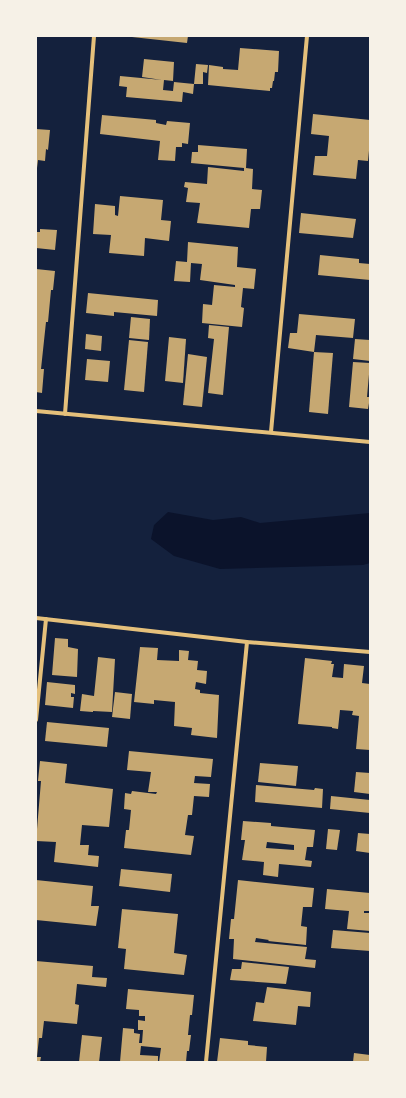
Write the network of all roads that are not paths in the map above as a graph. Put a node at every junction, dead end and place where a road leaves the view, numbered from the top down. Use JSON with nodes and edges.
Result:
{"nodes":[{"id":1,"x":94,"y":36,"type":"edge"},
{"id":2,"x":307,"y":36,"type":"edge"},
{"id":3,"x":36,"y":411,"type":"edge"},
{"id":4,"x":65,"y":414,"type":"junction"},
{"id":5,"x":271,"y":432,"type":"junction"},
{"id":6,"x":370,"y":442,"type":"edge"},
{"id":7,"x":36,"y":618,"type":"edge"},
{"id":8,"x":46,"y":619,"type":"junction"},
{"id":9,"x":247,"y":642,"type":"junction"},
{"id":10,"x":370,"y":652,"type":"edge"},
{"id":11,"x":36,"y":720,"type":"edge"},
{"id":12,"x":206,"y":1062,"type":"edge"}],
"edges":[{"from":1,"to":4,"type":"street"},
{"from":2,"to":5,"type":"street"},
{"from":3,"to":4,"type":"street"},
{"from":4,"to":5,"type":"street"},
{"from":5,"to":6,"type":"street"},
{"from":7,"to":8,"type":"street"},
{"from":8,"to":9,"type":"street"},
{"from":8,"to":11,"type":"street"},
{"from":9,"to":10,"type":"street"},
{"from":9,"to":12,"type":"street"}]}
